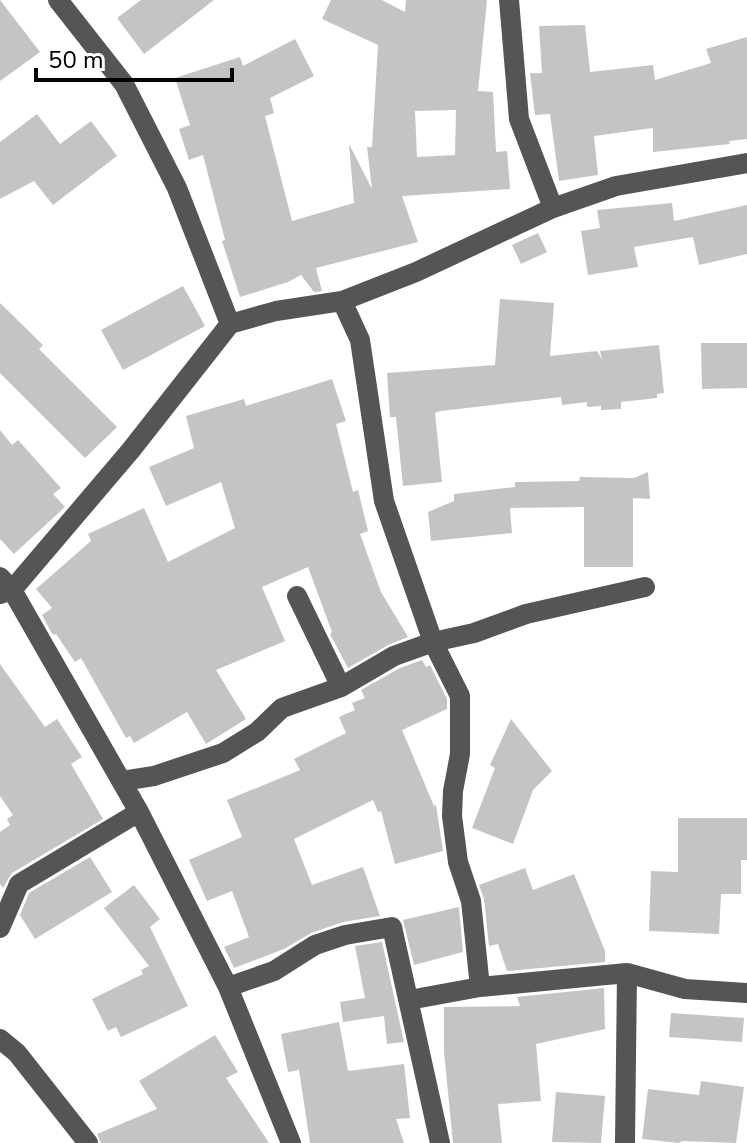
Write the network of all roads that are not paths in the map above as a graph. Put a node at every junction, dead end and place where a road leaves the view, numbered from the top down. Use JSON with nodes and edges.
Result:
{"nodes":[{"id":1,"x":58,"y":0,"type":"edge"},
{"id":2,"x":509,"y":0,"type":"edge"},
{"id":3,"x":747,"y":163,"type":"edge"},
{"id":4,"x":553,"y":208,"type":"junction"},
{"id":5,"x":342,"y":301,"type":"junction"},
{"id":6,"x":230,"y":324,"type":"junction"},
{"id":7,"x":4,"y":587,"type":"edge"},
{"id":8,"x":645,"y":587,"type":"dead end"},
{"id":9,"x":297,"y":596,"type":"dead end"},
{"id":10,"x":433,"y":642,"type":"junction"},
{"id":11,"x":341,"y":687,"type":"junction"},
{"id":12,"x":122,"y":781,"type":"junction"},
{"id":13,"x":139,"y":812,"type":"junction"},
{"id":14,"x":0,"y":928,"type":"edge"},
{"id":15,"x":627,"y":973,"type":"junction"},
{"id":16,"x":228,"y":987,"type":"junction"},
{"id":17,"x":480,"y":987,"type":"junction"},
{"id":18,"x":747,"y":993,"type":"edge"},
{"id":19,"x":409,"y":1000,"type":"junction"},
{"id":20,"x":0,"y":1039,"type":"edge"},
{"id":21,"x":88,"y":1143,"type":"edge"},
{"id":22,"x":291,"y":1143,"type":"edge"},
{"id":23,"x":440,"y":1143,"type":"edge"},
{"id":24,"x":625,"y":1143,"type":"edge"}],
"edges":[{"from":1,"to":6,"type":"street"},
{"from":2,"to":4,"type":"street"},
{"from":3,"to":4,"type":"street"},
{"from":4,"to":5,"type":"street"},
{"from":5,"to":6,"type":"street"},
{"from":5,"to":10,"type":"street"},
{"from":6,"to":7,"type":"street"},
{"from":7,"to":12,"type":"street"},
{"from":8,"to":10,"type":"street"},
{"from":9,"to":11,"type":"street"},
{"from":10,"to":11,"type":"street"},
{"from":10,"to":17,"type":"street"},
{"from":11,"to":12,"type":"street"},
{"from":12,"to":13,"type":"street"},
{"from":13,"to":14,"type":"street"},
{"from":13,"to":16,"type":"street"},
{"from":15,"to":17,"type":"street"},
{"from":15,"to":18,"type":"street"},
{"from":15,"to":24,"type":"street"},
{"from":16,"to":19,"type":"street"},
{"from":16,"to":22,"type":"street"},
{"from":17,"to":19,"type":"street"},
{"from":19,"to":23,"type":"street"},
{"from":20,"to":21,"type":"street"}]}
